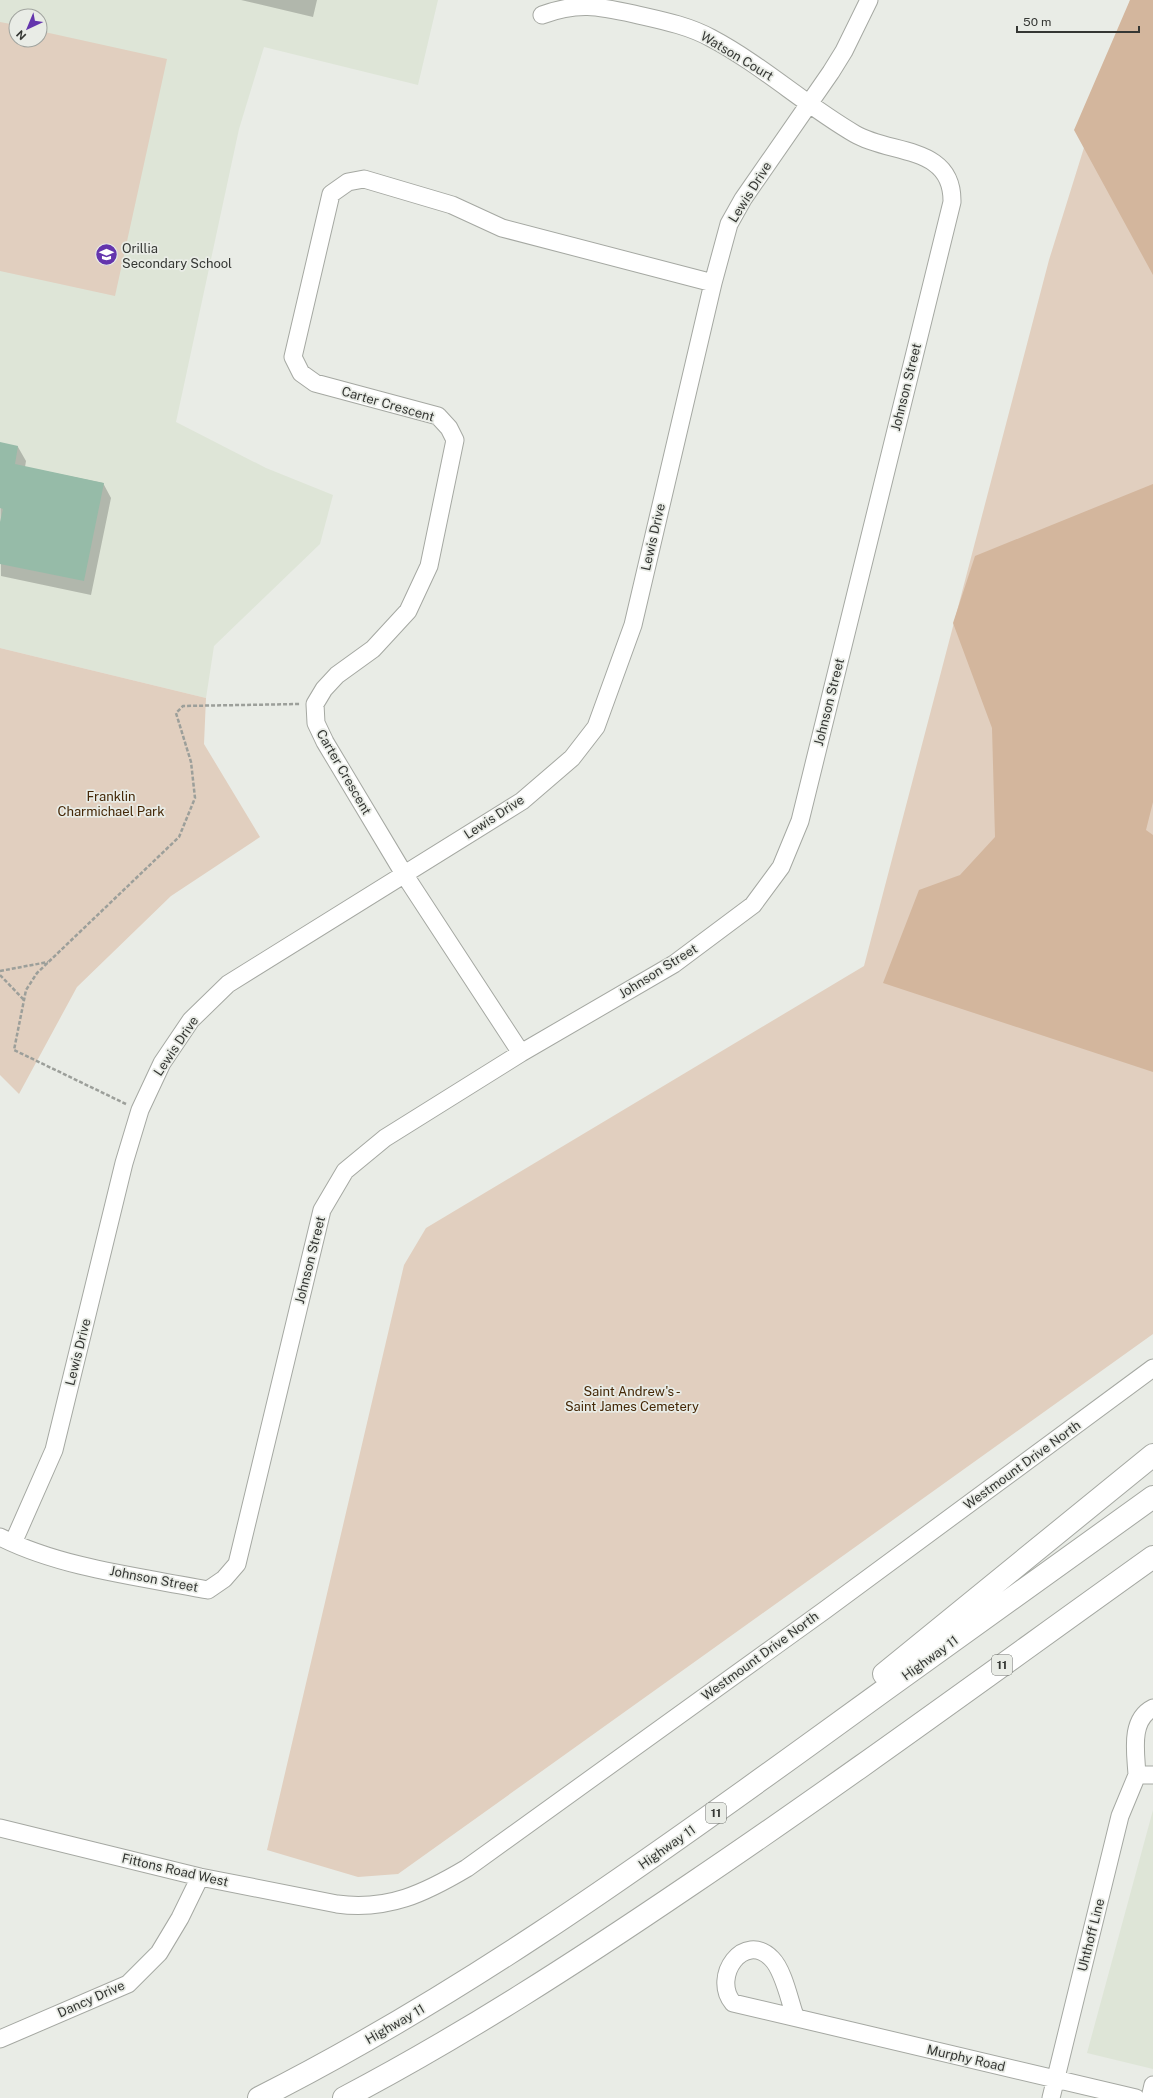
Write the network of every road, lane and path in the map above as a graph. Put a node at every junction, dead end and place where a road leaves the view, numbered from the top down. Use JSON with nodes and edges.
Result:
{"nodes":[{"id":1,"x":869,"y":0,"type":"edge"},
{"id":2,"x":542,"y":15,"type":"dead end"},
{"id":3,"x":809,"y":103,"type":"junction"},
{"id":4,"x":713,"y":283,"type":"junction"},
{"id":5,"x":315,"y":704,"type":"junction"},
{"id":6,"x":404,"y":874,"type":"junction"},
{"id":7,"x":48,"y":962,"type":"junction"},
{"id":8,"x":0,"y":970,"type":"edge"},
{"id":9,"x":0,"y":975,"type":"edge"},
{"id":10,"x":24,"y":1001,"type":"junction"},
{"id":11,"x":521,"y":1053,"type":"junction"},
{"id":12,"x":140,"y":1110,"type":"junction"},
{"id":13,"x":1153,"y":1368,"type":"edge"},
{"id":14,"x":1153,"y":1455,"type":"edge"},
{"id":15,"x":1153,"y":1497,"type":"edge"},
{"id":16,"x":6,"y":1540,"type":"edge"},
{"id":17,"x":1153,"y":1557,"type":"edge"},
{"id":18,"x":1153,"y":1708,"type":"edge"},
{"id":19,"x":807,"y":1746,"type":"junction"},
{"id":20,"x":1145,"y":1775,"type":"edge"},
{"id":21,"x":0,"y":1828,"type":"edge"},
{"id":22,"x":200,"y":1877,"type":"junction"},
{"id":23,"x":351,"y":1906,"type":"joint"},
{"id":24,"x":797,"y":2018,"type":"junction"},
{"id":25,"x":0,"y":2039,"type":"edge"},
{"id":26,"x":1056,"y":2079,"type":"junction"},
{"id":27,"x":1153,"y":2085,"type":"edge"},
{"id":28,"x":259,"y":2098,"type":"edge"},
{"id":29,"x":344,"y":2098,"type":"edge"},
{"id":30,"x":1051,"y":2098,"type":"edge"},
{"id":31,"x":1136,"y":2098,"type":"edge"},
{"id":32,"x":1150,"y":2098,"type":"edge"}],
"edges":[{"from":1,"to":3,"type":"street","name":"Lewis Drive"},
{"from":2,"to":3,"type":"street","name":"Watson Court"},
{"from":3,"to":4,"type":"street","name":"Lewis Drive"},
{"from":3,"to":11,"type":"street","name":"Johnson Street"},
{"from":4,"to":5,"type":"street","name":"Carter Crescent"},
{"from":4,"to":6,"type":"street","name":"Lewis Drive"},
{"from":5,"to":6,"type":"street","name":"Carter Crescent"},
{"from":5,"to":7,"type":"path"},
{"from":6,"to":11,"type":"street","name":"Carter Crescent"},
{"from":6,"to":12,"type":"street","name":"Lewis Drive"},
{"from":7,"to":8,"type":"path"},
{"from":7,"to":10,"type":"path"},
{"from":9,"to":10,"type":"path"},
{"from":10,"to":12,"type":"path"},
{"from":11,"to":16,"type":"street","name":"Johnson Street"},
{"from":12,"to":16,"type":"street","name":"Lewis Drive"},
{"from":13,"to":23,"type":"street","name":"Westmount Drive North"},
{"from":14,"to":19,"type":"highway"},
{"from":15,"to":19,"type":"highway","name":"Highway 11","number":"11"},
{"from":17,"to":29,"type":"highway","number":"11"},
{"from":18,"to":20,"type":"street","name":"Uhthoff Line"},
{"from":19,"to":28,"type":"highway","name":"Highway 11","number":"11"},
{"from":20,"to":26,"type":"street","name":"Uhthoff Line"},
{"from":21,"to":22,"type":"street","name":"Fittons Road West"},
{"from":22,"to":23,"type":"street","name":"Fittons Road West"},
{"from":22,"to":25,"type":"street","name":"Dancy Drive"},
{"from":24,"to":24,"type":"street","name":"Murphy Road"},
{"from":24,"to":26,"type":"street","name":"Murphy Road"},
{"from":26,"to":30,"type":"street","name":"Uhthoff Line"},
{"from":26,"to":31,"type":"street","name":"Murphy Road"},
{"from":27,"to":32,"type":"street"}]}
